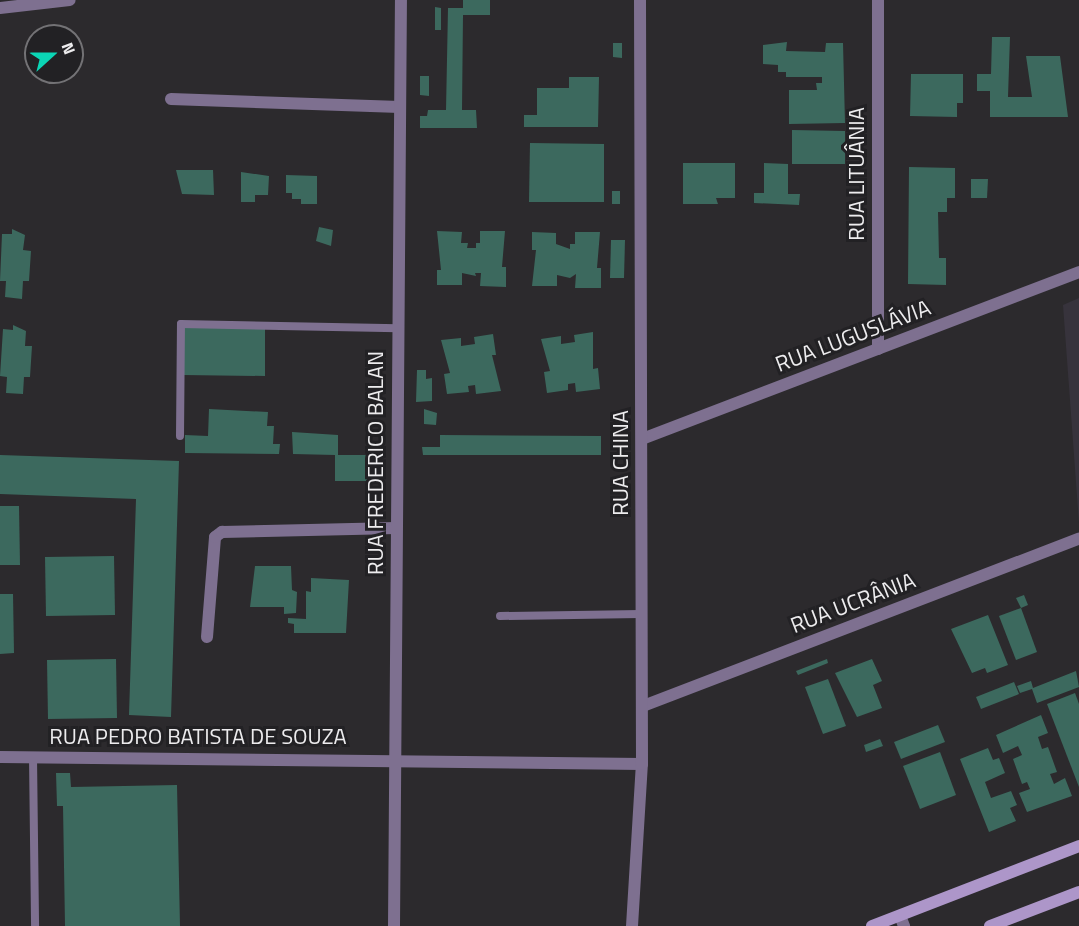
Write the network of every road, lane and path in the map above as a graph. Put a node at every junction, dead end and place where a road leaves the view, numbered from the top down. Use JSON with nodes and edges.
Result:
{"nodes":[{"id":1,"x":70,"y":0,"type":"edge"},
{"id":2,"x":400,"y":0,"type":"edge"},
{"id":3,"x":640,"y":0,"type":"edge"},
{"id":4,"x":879,"y":0,"type":"edge"},
{"id":5,"x":0,"y":8,"type":"edge"},
{"id":6,"x":171,"y":99,"type":"dead end"},
{"id":7,"x":400,"y":107,"type":"junction"},
{"id":8,"x":1079,"y":272,"type":"edge"},
{"id":9,"x":398,"y":328,"type":"junction"},
{"id":10,"x":878,"y":349,"type":"junction"},
{"id":11,"x":180,"y":436,"type":"dead end"},
{"id":12,"x":642,"y":439,"type":"junction"},
{"id":13,"x":396,"y":528,"type":"junction"},
{"id":14,"x":1079,"y":539,"type":"edge"},
{"id":15,"x":641,"y":614,"type":"junction"},
{"id":16,"x":500,"y":616,"type":"dead end"},
{"id":17,"x":207,"y":637,"type":"dead end"},
{"id":18,"x":642,"y":706,"type":"junction"},
{"id":19,"x":0,"y":757,"type":"edge"},
{"id":20,"x":33,"y":757,"type":"junction"},
{"id":21,"x":395,"y":759,"type":"junction"},
{"id":22,"x":642,"y":764,"type":"junction"},
{"id":23,"x":1079,"y":846,"type":"edge"},
{"id":24,"x":1079,"y":892,"type":"edge"},
{"id":25,"x":902,"y":921,"type":"edge"},
{"id":26,"x":35,"y":926,"type":"edge"},
{"id":27,"x":394,"y":926,"type":"edge"},
{"id":28,"x":632,"y":926,"type":"edge"},
{"id":29,"x":872,"y":926,"type":"edge"},
{"id":30,"x":990,"y":926,"type":"edge"}],
"edges":[{"from":1,"to":5,"type":"street"},
{"from":2,"to":7,"type":"street","name":"RUA FREDERICO BALAN"},
{"from":3,"to":12,"type":"street","name":"RUA CHINA"},
{"from":4,"to":10,"type":"street","name":"RUA LITUÂNIA"},
{"from":6,"to":7,"type":"street"},
{"from":7,"to":9,"type":"street","name":"RUA FREDERICO BALAN"},
{"from":8,"to":10,"type":"street","name":"RUA LUGUSLÁVIA"},
{"from":9,"to":11,"type":"lane"},
{"from":9,"to":13,"type":"street","name":"RUA FREDERICO BALAN"},
{"from":10,"to":12,"type":"street","name":"RUA LUGUSLÁVIA"},
{"from":12,"to":15,"type":"street","name":"RUA CHINA"},
{"from":13,"to":17,"type":"street"},
{"from":13,"to":21,"type":"street","name":"RUA FREDERICO BALAN"},
{"from":14,"to":18,"type":"street","name":"RUA UCRÂNIA"},
{"from":15,"to":16,"type":"lane"},
{"from":15,"to":18,"type":"street","name":"RUA CHINA"},
{"from":18,"to":22,"type":"street","name":"RUA CHINA"},
{"from":19,"to":20,"type":"street","name":"RUA PEDRO BATISTA DE SOUZA"},
{"from":20,"to":21,"type":"street","name":"RUA PEDRO BATISTA DE SOUZA"},
{"from":20,"to":26,"type":"lane"},
{"from":21,"to":22,"type":"street","name":"RUA PEDRO BATISTA DE SOUZA"},
{"from":21,"to":27,"type":"street","name":"RUA FREDERICO BALAN"},
{"from":22,"to":28,"type":"street","name":"RUA CHINA"},
{"from":23,"to":25,"type":"main road"},
{"from":24,"to":30,"type":"main road"},
{"from":25,"to":29,"type":"main road"}]}
